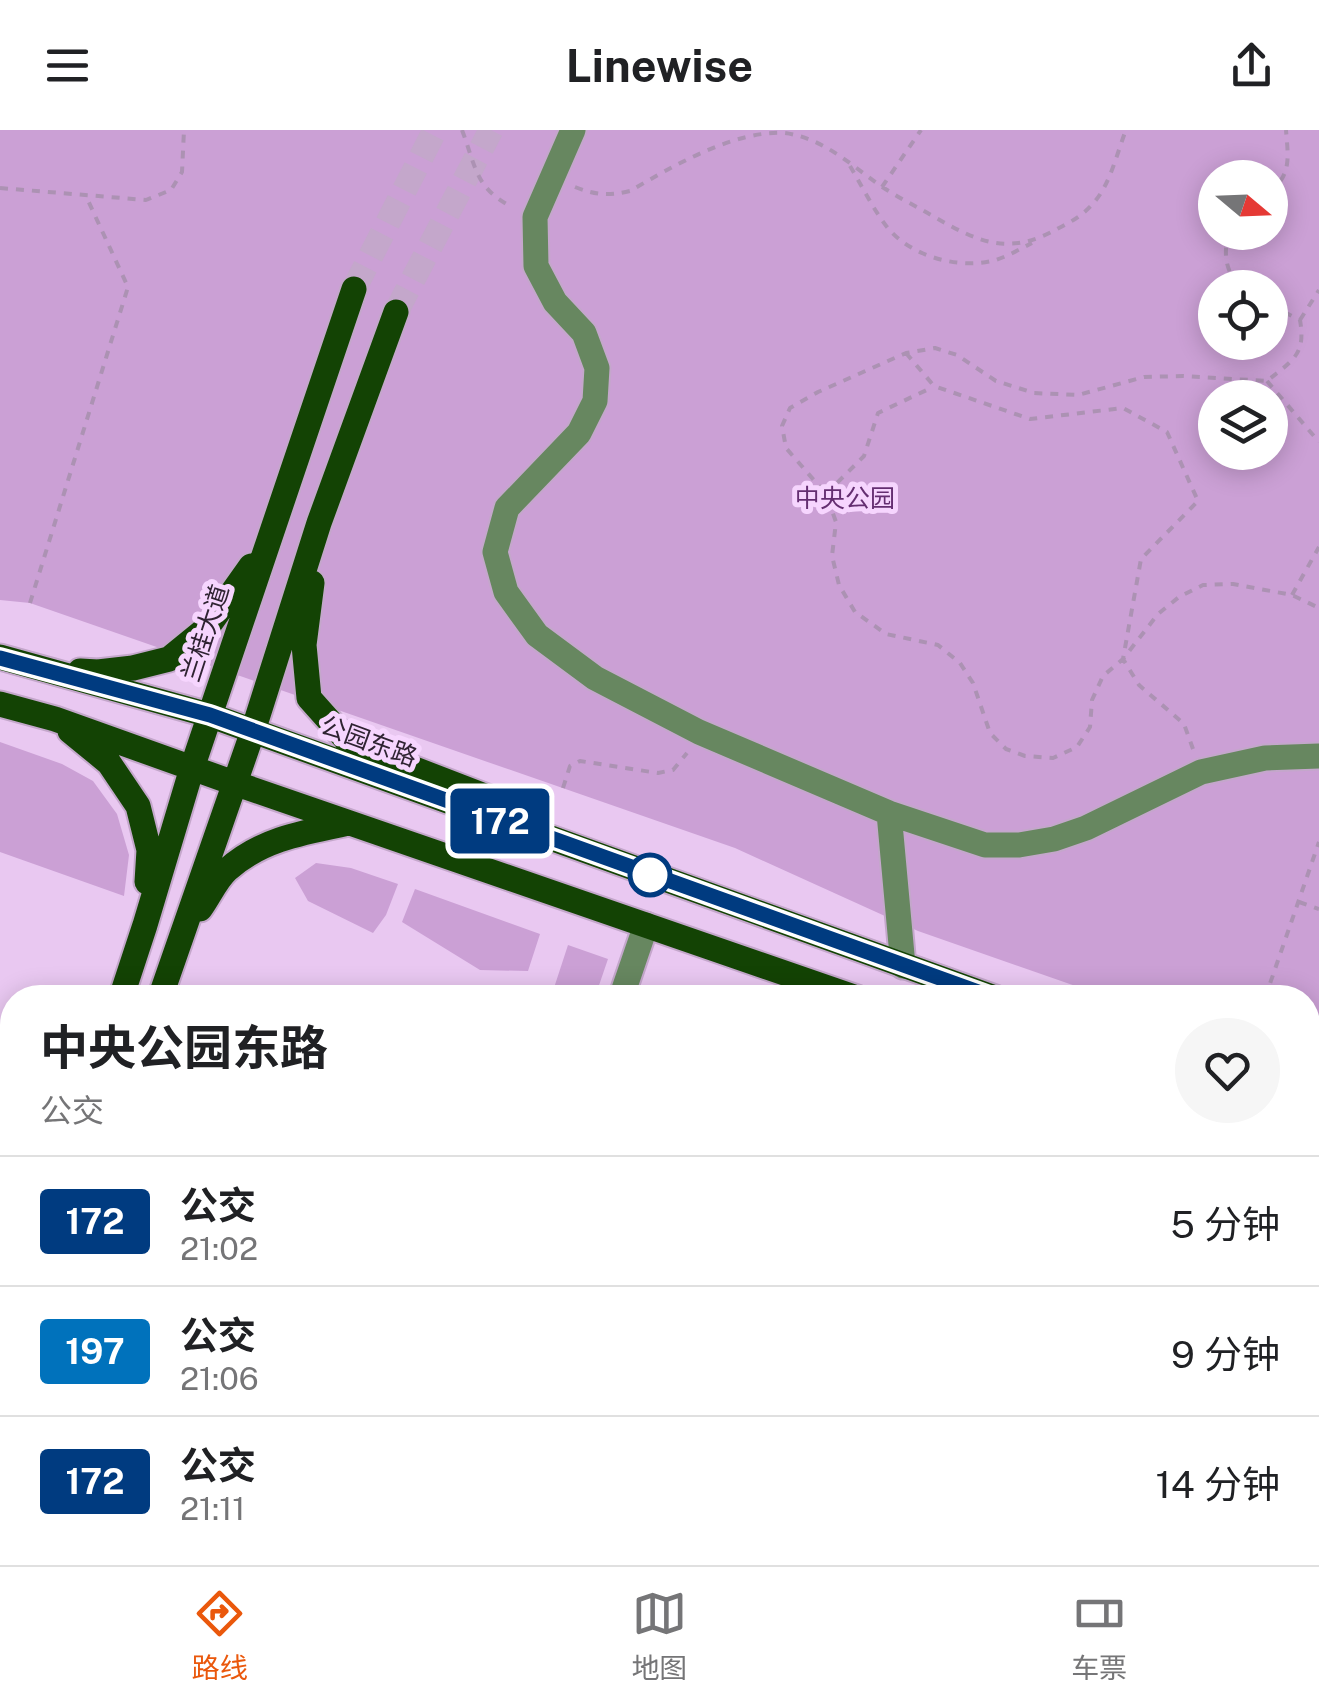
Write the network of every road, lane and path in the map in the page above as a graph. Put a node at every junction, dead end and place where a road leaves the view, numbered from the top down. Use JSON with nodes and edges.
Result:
{"nodes":[{"id":1,"x":184,"y":130,"type":"edge"},
{"id":2,"x":462,"y":130,"type":"edge"},
{"id":3,"x":573,"y":130,"type":"edge"},
{"id":4,"x":921,"y":130,"type":"edge"},
{"id":5,"x":1126,"y":130,"type":"edge"},
{"id":6,"x":1286,"y":130,"type":"edge"},
{"id":7,"x":848,"y":162,"type":"junction"},
{"id":8,"x":1288,"y":163,"type":"edge"},
{"id":9,"x":552,"y":178,"type":"junction"},
{"id":10,"x":882,"y":187,"type":"junction"},
{"id":11,"x":0,"y":188,"type":"edge"},
{"id":12,"x":85,"y":194,"type":"junction"},
{"id":13,"x":535,"y":218,"type":"junction"},
{"id":14,"x":1036,"y":241,"type":"junction"},
{"id":15,"x":354,"y":290,"type":"tunnel mouth"},
{"id":16,"x":1319,"y":290,"type":"edge"},
{"id":17,"x":396,"y":312,"type":"tunnel mouth"},
{"id":18,"x":1288,"y":314,"type":"edge"},
{"id":19,"x":1300,"y":320,"type":"junction"},
{"id":20,"x":906,"y":353,"type":"junction"},
{"id":21,"x":1266,"y":380,"type":"joint"},
{"id":22,"x":934,"y":386,"type":"junction"},
{"id":23,"x":1288,"y":406,"type":"edge"},
{"id":24,"x":1319,"y":442,"type":"edge"},
{"id":25,"x":826,"y":494,"type":"junction"},
{"id":26,"x":319,"y":524,"type":"junction"},
{"id":27,"x":266,"y":546,"type":"junction"},
{"id":28,"x":1319,"y":547,"type":"edge"},
{"id":29,"x":1292,"y":594,"type":"junction"},
{"id":30,"x":30,"y":603,"type":"dead end"},
{"id":31,"x":1319,"y":608,"type":"edge"},
{"id":32,"x":0,"y":658,"type":"edge"},
{"id":33,"x":1123,"y":659,"type":"junction"},
{"id":34,"x":43,"y":670,"type":"junction"},
{"id":35,"x":0,"y":704,"type":"edge"},
{"id":36,"x":210,"y":715,"type":"junction"},
{"id":37,"x":55,"y":719,"type":"junction"},
{"id":38,"x":252,"y":731,"type":"junction"},
{"id":39,"x":699,"y":732,"type":"junction"},
{"id":40,"x":1319,"y":756,"type":"edge"},
{"id":41,"x":192,"y":768,"type":"junction"},
{"id":42,"x":1201,"y":772,"type":"junction"},
{"id":43,"x":234,"y":783,"type":"junction"},
{"id":44,"x":563,"y":788,"type":"dead end"},
{"id":45,"x":889,"y":813,"type":"junction"},
{"id":46,"x":351,"y":823,"type":"junction"},
{"id":47,"x":536,"y":834,"type":"junction"},
{"id":48,"x":1319,"y":842,"type":"edge"},
{"id":49,"x":1298,"y":902,"type":"junction"},
{"id":50,"x":1319,"y":909,"type":"edge"},
{"id":51,"x":646,"y":925,"type":"junction"},
{"id":52,"x":145,"y":926,"type":"junction"},
{"id":53,"x":178,"y":942,"type":"junction"},
{"id":54,"x":903,"y":966,"type":"junction"},
{"id":55,"x":125,"y":985,"type":"edge"},
{"id":56,"x":164,"y":985,"type":"edge"},
{"id":57,"x":625,"y":985,"type":"edge"},
{"id":58,"x":819,"y":985,"type":"edge"},
{"id":59,"x":958,"y":985,"type":"edge"},
{"id":60,"x":1269,"y":985,"type":"edge"}],
"edges":[{"from":1,"to":12,"type":"path"},
{"from":2,"to":13,"type":"path"},
{"from":3,"to":9,"type":"street"},
{"from":4,"to":10,"type":"path"},
{"from":5,"to":14,"type":"path"},
{"from":6,"to":8,"type":"path"},
{"from":7,"to":9,"type":"path"},
{"from":7,"to":10,"type":"path"},
{"from":7,"to":14,"type":"path"},
{"from":9,"to":13,"type":"street"},
{"from":10,"to":14,"type":"path"},
{"from":11,"to":12,"type":"path"},
{"from":12,"to":30,"type":"path"},
{"from":13,"to":39,"type":"street"},
{"from":15,"to":27,"type":"main road","name":"兰桂大道"},
{"from":16,"to":19,"type":"path"},
{"from":17,"to":26,"type":"main road"},
{"from":18,"to":19,"type":"path"},
{"from":19,"to":21,"type":"path"},
{"from":20,"to":21,"type":"path"},
{"from":20,"to":22,"type":"path"},
{"from":20,"to":25,"type":"path"},
{"from":22,"to":25,"type":"path"},
{"from":22,"to":33,"type":"path"},
{"from":23,"to":24,"type":"path"},
{"from":25,"to":33,"type":"path"},
{"from":26,"to":38,"type":"main road"},
{"from":26,"to":47,"type":"main road"},
{"from":27,"to":34,"type":"main road"},
{"from":27,"to":36,"type":"main road","name":"兰桂大道"},
{"from":28,"to":29,"type":"path"},
{"from":29,"to":31,"type":"path"},
{"from":29,"to":33,"type":"path"},
{"from":32,"to":34,"type":"main road","name":"公园东路"},
{"from":33,"to":42,"type":"path"},
{"from":34,"to":36,"type":"main road","name":"公园东路"},
{"from":35,"to":37,"type":"main road"},
{"from":36,"to":38,"type":"main road","name":"公园东路"},
{"from":36,"to":41,"type":"main road","name":"兰桂大道"},
{"from":37,"to":41,"type":"main road"},
{"from":37,"to":52,"type":"main road"},
{"from":38,"to":43,"type":"main road"},
{"from":38,"to":47,"type":"main road","name":"公园东路"},
{"from":39,"to":44,"type":"path"},
{"from":39,"to":45,"type":"street"},
{"from":40,"to":42,"type":"street"},
{"from":41,"to":43,"type":"main road"},
{"from":41,"to":52,"type":"main road","name":"兰桂大道"},
{"from":42,"to":45,"type":"street"},
{"from":43,"to":46,"type":"main road"},
{"from":43,"to":53,"type":"main road"},
{"from":45,"to":54,"type":"street"},
{"from":46,"to":51,"type":"main road"},
{"from":46,"to":53,"type":"main road"},
{"from":47,"to":54,"type":"main road","name":"公园东路"},
{"from":48,"to":49,"type":"path"},
{"from":49,"to":50,"type":"path"},
{"from":49,"to":60,"type":"path"},
{"from":51,"to":57,"type":"street"},
{"from":51,"to":58,"type":"main road"},
{"from":52,"to":55,"type":"main road","name":"兰桂大道"},
{"from":53,"to":56,"type":"main road"},
{"from":54,"to":59,"type":"main road","name":"公园东路"}]}
